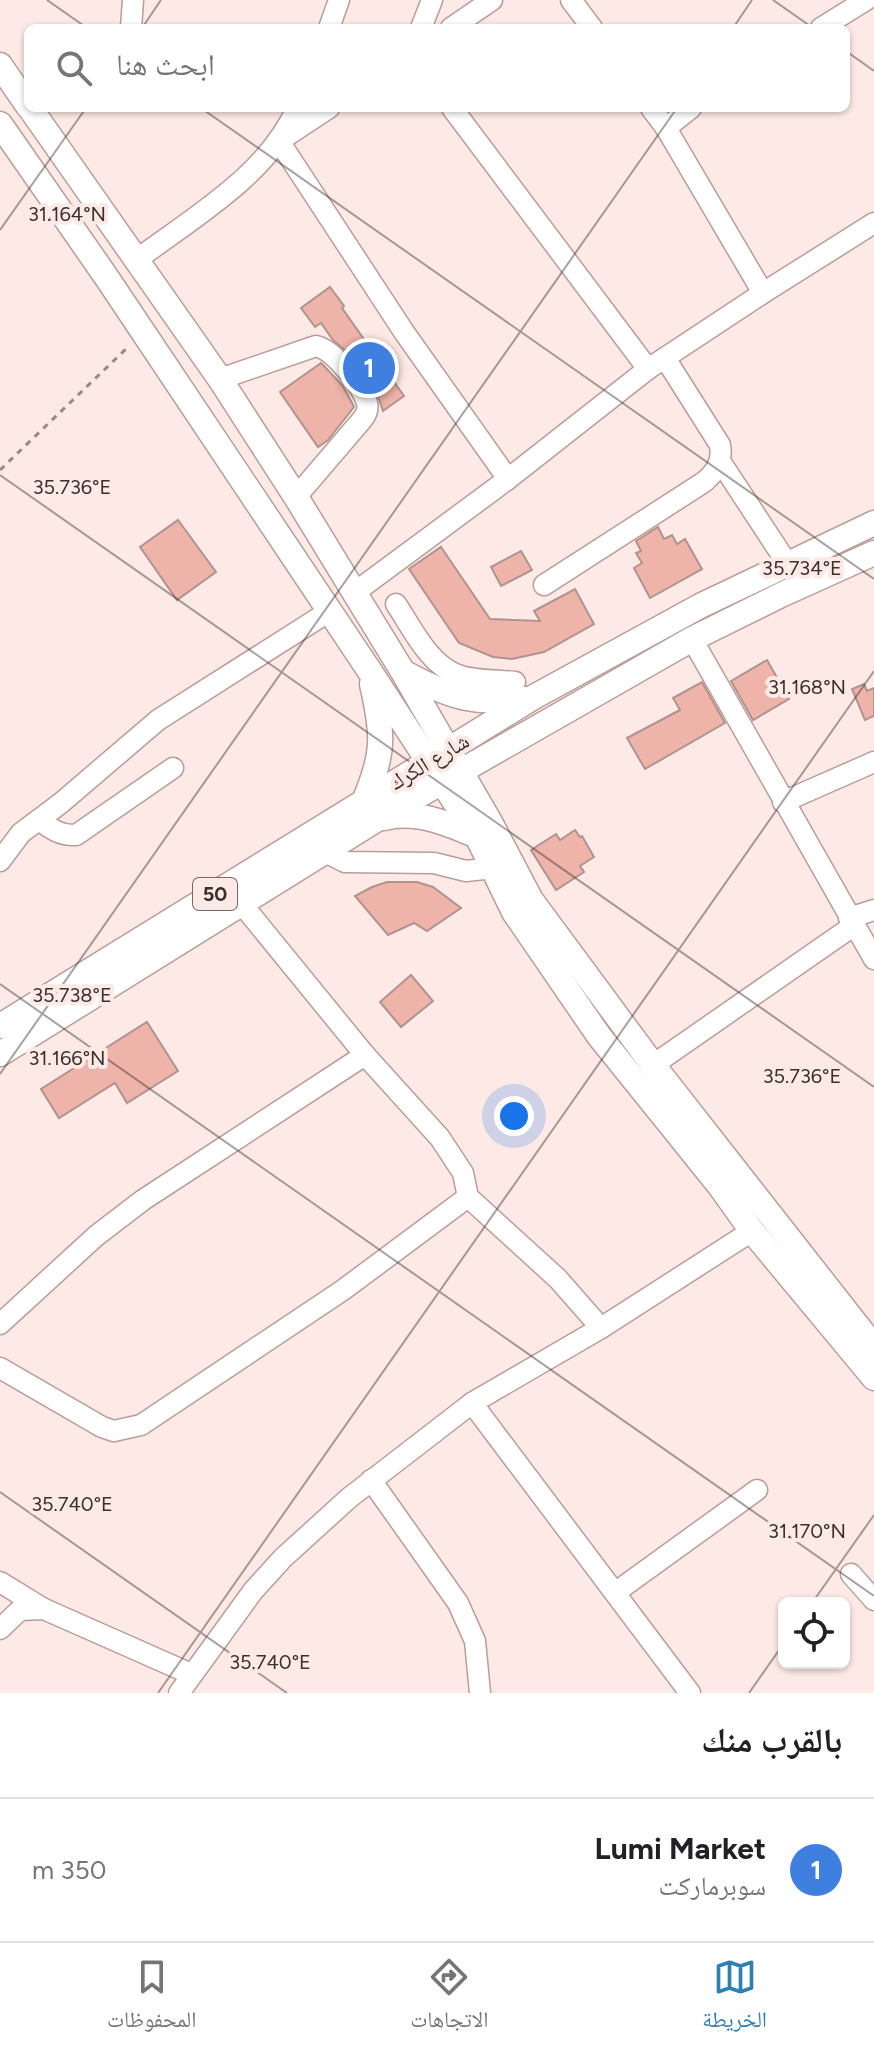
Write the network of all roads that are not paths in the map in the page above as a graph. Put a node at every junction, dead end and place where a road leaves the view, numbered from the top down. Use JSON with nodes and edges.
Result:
{"nodes":[{"id":1,"x":133,"y":0,"type":"edge"},
{"id":2,"x":339,"y":0,"type":"edge"},
{"id":3,"x":432,"y":0,"type":"edge"},
{"id":4,"x":492,"y":0,"type":"edge"},
{"id":5,"x":571,"y":0,"type":"edge"},
{"id":6,"x":866,"y":0,"type":"edge"},
{"id":7,"x":131,"y":24,"type":"edge"},
{"id":8,"x":330,"y":24,"type":"edge"},
{"id":9,"x":423,"y":24,"type":"edge"},
{"id":10,"x":457,"y":24,"type":"edge"},
{"id":11,"x":589,"y":24,"type":"edge"},
{"id":12,"x":827,"y":24,"type":"edge"},
{"id":13,"x":0,"y":65,"type":"edge"},
{"id":14,"x":24,"y":100,"type":"edge"},
{"id":15,"x":32,"y":112,"type":"edge"},
{"id":16,"x":295,"y":112,"type":"edge"},
{"id":17,"x":323,"y":112,"type":"edge"},
{"id":18,"x":455,"y":112,"type":"edge"},
{"id":19,"x":654,"y":112,"type":"edge"},
{"id":20,"x":686,"y":112,"type":"edge"},
{"id":21,"x":0,"y":124,"type":"edge"},
{"id":22,"x":666,"y":128,"type":"junction"},
{"id":23,"x":279,"y":141,"type":"junction"},
{"id":24,"x":874,"y":223,"type":"edge"},
{"id":25,"x":135,"y":261,"type":"junction"},
{"id":26,"x":763,"y":293,"type":"junction"},
{"id":27,"x":656,"y":364,"type":"junction"},
{"id":28,"x":220,"y":379,"type":"junction"},
{"id":29,"x":720,"y":461,"type":"junction"},
{"id":30,"x":508,"y":479,"type":"junction"},
{"id":31,"x":296,"y":497,"type":"junction"},
{"id":32,"x":874,"y":523,"type":"edge"},
{"id":33,"x":874,"y":553,"type":"edge"},
{"id":34,"x":787,"y":563,"type":"junction"},
{"id":35,"x":544,"y":585,"type":"dead end"},
{"id":36,"x":354,"y":593,"type":"junction"},
{"id":37,"x":396,"y":604,"type":"dead end"},
{"id":38,"x":328,"y":612,"type":"junction"},
{"id":39,"x":692,"y":639,"type":"junction"},
{"id":40,"x":369,"y":670,"type":"junction"},
{"id":41,"x":403,"y":672,"type":"junction"},
{"id":42,"x":456,"y":686,"type":"junction"},
{"id":43,"x":524,"y":690,"type":"junction"},
{"id":44,"x":501,"y":749,"type":"junction"},
{"id":45,"x":438,"y":755,"type":"junction"},
{"id":46,"x":874,"y":762,"type":"edge"},
{"id":47,"x":173,"y":768,"type":"dead end"},
{"id":48,"x":452,"y":777,"type":"junction"},
{"id":49,"x":783,"y":802,"type":"junction"},
{"id":50,"x":369,"y":810,"type":"junction"},
{"id":51,"x":39,"y":820,"type":"junction"},
{"id":52,"x":484,"y":829,"type":"junction"},
{"id":53,"x":325,"y":852,"type":"junction"},
{"id":54,"x":0,"y":861,"type":"edge"},
{"id":55,"x":493,"y":868,"type":"junction"},
{"id":56,"x":241,"y":903,"type":"junction"},
{"id":57,"x":874,"y":910,"type":"edge"},
{"id":58,"x":851,"y":922,"type":"junction"},
{"id":59,"x":874,"y":959,"type":"edge"},
{"id":60,"x":0,"y":1026,"type":"edge"},
{"id":61,"x":0,"y":1054,"type":"edge"},
{"id":62,"x":365,"y":1055,"type":"junction"},
{"id":63,"x":653,"y":1065,"type":"junction"},
{"id":64,"x":468,"y":1197,"type":"junction"},
{"id":65,"x":752,"y":1231,"type":"junction"},
{"id":66,"x":0,"y":1324,"type":"edge"},
{"id":67,"x":601,"y":1328,"type":"junction"},
{"id":68,"x":873,"y":1345,"type":"edge"},
{"id":69,"x":0,"y":1368,"type":"edge"},
{"id":70,"x":874,"y":1378,"type":"edge"},
{"id":71,"x":472,"y":1403,"type":"junction"},
{"id":72,"x":371,"y":1480,"type":"junction"},
{"id":73,"x":757,"y":1490,"type":"dead end"},
{"id":74,"x":851,"y":1574,"type":"dead end"},
{"id":75,"x":0,"y":1582,"type":"edge"},
{"id":76,"x":616,"y":1592,"type":"junction"},
{"id":77,"x":874,"y":1600,"type":"edge"},
{"id":78,"x":44,"y":1609,"type":"junction"},
{"id":79,"x":0,"y":1629,"type":"edge"},
{"id":80,"x":191,"y":1674,"type":"junction"},
{"id":81,"x":179,"y":1693,"type":"edge"},
{"id":82,"x":480,"y":1693,"type":"edge"},
{"id":83,"x":690,"y":1693,"type":"edge"}],
"edges":[{"from":1,"to":7,"type":"street"},
{"from":2,"to":8,"type":"street"},
{"from":3,"to":9,"type":"street"},
{"from":4,"to":10,"type":"street"},
{"from":5,"to":11,"type":"street"},
{"from":6,"to":12,"type":"street"},
{"from":13,"to":14,"type":"main road"},
{"from":15,"to":25,"type":"main road"},
{"from":16,"to":23,"type":"street"},
{"from":17,"to":23,"type":"street"},
{"from":18,"to":27,"type":"street"},
{"from":19,"to":22,"type":"street"},
{"from":20,"to":22,"type":"street"},
{"from":21,"to":38,"type":"main road"},
{"from":22,"to":26,"type":"street"},
{"from":23,"to":25,"type":"street"},
{"from":23,"to":30,"type":"street"},
{"from":24,"to":26,"type":"street"},
{"from":25,"to":28,"type":"main road"},
{"from":26,"to":27,"type":"street"},
{"from":27,"to":29,"type":"street"},
{"from":27,"to":30,"type":"street"},
{"from":28,"to":31,"type":"main road"},
{"from":28,"to":31,"type":"street"},
{"from":29,"to":34,"type":"street"},
{"from":29,"to":35,"type":"street"},
{"from":30,"to":36,"type":"street"},
{"from":31,"to":36,"type":"main road"},
{"from":32,"to":34,"type":"main road","name":"شارع الكرك","number":"50"},
{"from":33,"to":39,"type":"main road","name":"شارع الكرك","number":"50"},
{"from":34,"to":43,"type":"main road","name":"شارع الكرك","number":"50"},
{"from":36,"to":41,"type":"main road"},
{"from":37,"to":42,"type":"street"},
{"from":38,"to":40,"type":"main road"},
{"from":38,"to":51,"type":"street"},
{"from":39,"to":44,"type":"main road","name":"شارع الكرك","number":"50"},
{"from":39,"to":49,"type":"street"},
{"from":40,"to":45,"type":"main road"},
{"from":40,"to":50,"type":"main road"},
{"from":41,"to":42,"type":"main road"},
{"from":41,"to":45,"type":"main road"},
{"from":42,"to":43,"type":"main road"},
{"from":43,"to":45,"type":"main road","name":"شارع الكرك","number":"50"},
{"from":44,"to":48,"type":"main road","name":"شارع الكرك","number":"50"},
{"from":44,"to":52,"type":"main road"},
{"from":45,"to":48,"type":"main road"},
{"from":45,"to":50,"type":"main road","name":"شارع الكرك","number":"50"},
{"from":46,"to":49,"type":"street"},
{"from":47,"to":51,"type":"street"},
{"from":48,"to":50,"type":"main road","name":"شارع الكرك","number":"50"},
{"from":48,"to":52,"type":"main road"},
{"from":49,"to":58,"type":"street"},
{"from":50,"to":52,"type":"main road"},
{"from":50,"to":53,"type":"main road","name":"شارع الكرك","number":"50"},
{"from":50,"to":60,"type":"main road","name":"شارع الكرك","number":"50"},
{"from":51,"to":54,"type":"street"},
{"from":52,"to":55,"type":"main road"},
{"from":52,"to":63,"type":"main road"},
{"from":53,"to":55,"type":"street"},
{"from":53,"to":56,"type":"main road","name":"شارع الكرك","number":"50"},
{"from":55,"to":65,"type":"main road"},
{"from":56,"to":61,"type":"main road","name":"شارع الكرك","number":"50"},
{"from":56,"to":62,"type":"street"},
{"from":57,"to":58,"type":"street"},
{"from":58,"to":59,"type":"street"},
{"from":58,"to":63,"type":"street"},
{"from":62,"to":64,"type":"street"},
{"from":62,"to":66,"type":"street"},
{"from":63,"to":68,"type":"main road"},
{"from":64,"to":67,"type":"street"},
{"from":64,"to":69,"type":"street"},
{"from":65,"to":67,"type":"street"},
{"from":65,"to":70,"type":"main road"},
{"from":67,"to":71,"type":"street"},
{"from":71,"to":72,"type":"street"},
{"from":71,"to":76,"type":"street"},
{"from":72,"to":80,"type":"street"},
{"from":72,"to":82,"type":"street"},
{"from":73,"to":76,"type":"street"},
{"from":74,"to":77,"type":"street"},
{"from":75,"to":78,"type":"street"},
{"from":76,"to":83,"type":"street"},
{"from":78,"to":79,"type":"street"},
{"from":78,"to":80,"type":"street"},
{"from":80,"to":81,"type":"street"}]}
